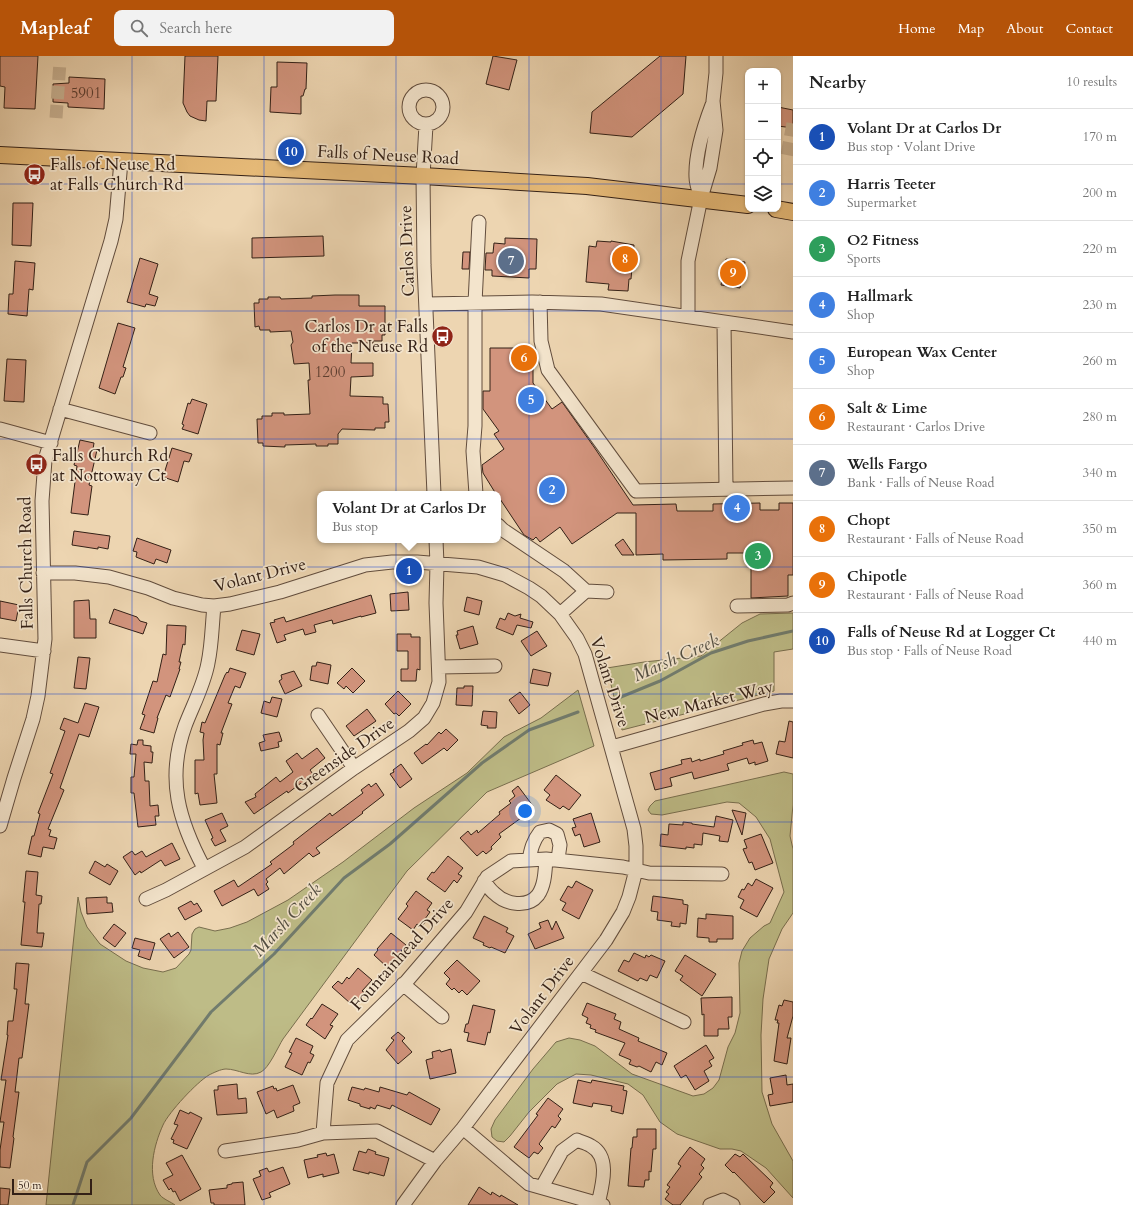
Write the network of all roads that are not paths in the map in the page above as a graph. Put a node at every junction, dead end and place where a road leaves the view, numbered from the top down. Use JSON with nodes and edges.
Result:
{"nodes":[{"id":1,"x":716,"y":56,"type":"edge"},
{"id":2,"x":426,"y":125,"type":"dead end"},
{"id":3,"x":0,"y":155,"type":"edge"},
{"id":4,"x":121,"y":161,"type":"junction"},
{"id":5,"x":423,"y":176,"type":"junction"},
{"id":6,"x":701,"y":198,"type":"junction"},
{"id":7,"x":745,"y":205,"type":"edge"},
{"id":8,"x":781,"y":210,"type":"edge"},
{"id":9,"x":793,"y":212,"type":"edge"},
{"id":10,"x":479,"y":222,"type":"dead end"},
{"id":11,"x":540,"y":302,"type":"junction"},
{"id":12,"x":475,"y":303,"type":"junction"},
{"id":13,"x":426,"y":304,"type":"junction"},
{"id":14,"x":688,"y":316,"type":"junction"},
{"id":15,"x":724,"y":322,"type":"junction"},
{"id":16,"x":793,"y":332,"type":"edge"},
{"id":17,"x":60,"y":409,"type":"junction"},
{"id":18,"x":0,"y":429,"type":"edge"},
{"id":19,"x":150,"y":433,"type":"dead end"},
{"id":20,"x":51,"y":443,"type":"junction"},
{"id":21,"x":726,"y":488,"type":"junction"},
{"id":22,"x":793,"y":488,"type":"edge"},
{"id":23,"x":434,"y":491,"type":"edge"},
{"id":24,"x":476,"y":491,"type":"edge"},
{"id":25,"x":501,"y":528,"type":"edge"},
{"id":26,"x":436,"y":543,"type":"edge"},
{"id":27,"x":437,"y":564,"type":"junction"},
{"id":28,"x":43,"y":573,"type":"junction"},
{"id":29,"x":586,"y":591,"type":"junction"},
{"id":30,"x":607,"y":592,"type":"dead end"},
{"id":31,"x":793,"y":603,"type":"edge"},
{"id":32,"x":214,"y":606,"type":"junction"},
{"id":33,"x":737,"y":606,"type":"dead end"},
{"id":34,"x":560,"y":614,"type":"junction"},
{"id":35,"x":0,"y":645,"type":"edge"},
{"id":36,"x":44,"y":651,"type":"junction"},
{"id":37,"x":495,"y":666,"type":"dead end"},
{"id":38,"x":439,"y":668,"type":"junction"},
{"id":39,"x":793,"y":701,"type":"edge"},
{"id":40,"x":318,"y":714,"type":"dead end"},
{"id":41,"x":612,"y":747,"type":"junction"},
{"id":42,"x":354,"y":768,"type":"junction"},
{"id":43,"x":0,"y":826,"type":"edge"},
{"id":44,"x":552,"y":859,"type":"junction"},
{"id":45,"x":529,"y":860,"type":"junction"},
{"id":46,"x":204,"y":868,"type":"junction"},
{"id":47,"x":636,"y":870,"type":"junction"},
{"id":48,"x":722,"y":874,"type":"dead end"},
{"id":49,"x":484,"y":881,"type":"junction"},
{"id":50,"x":146,"y":899,"type":"dead end"},
{"id":51,"x":581,"y":972,"type":"junction"},
{"id":52,"x":403,"y":984,"type":"junction"},
{"id":53,"x":442,"y":1017,"type":"dead end"},
{"id":54,"x":684,"y":1022,"type":"dead end"},
{"id":55,"x":463,"y":1128,"type":"junction"},
{"id":56,"x":323,"y":1133,"type":"junction"},
{"id":57,"x":225,"y":1151,"type":"dead end"},
{"id":58,"x":435,"y":1161,"type":"junction"},
{"id":59,"x":542,"y":1187,"type":"junction"},
{"id":60,"x":600,"y":1204,"type":"edge"},
{"id":61,"x":403,"y":1205,"type":"edge"},
{"id":62,"x":710,"y":1205,"type":"edge"},
{"id":63,"x":733,"y":1205,"type":"edge"}],
"edges":[{"from":1,"to":6,"type":"street"},
{"from":2,"to":5,"type":"street","name":"Carlos Drive"},
{"from":3,"to":4,"type":"main road","name":"Falls of Neuse Road"},
{"from":4,"to":5,"type":"main road","name":"Falls of Neuse Road"},
{"from":4,"to":17,"type":"street","name":"Falls Church Road"},
{"from":5,"to":6,"type":"main road","name":"Falls of Neuse Road"},
{"from":5,"to":13,"type":"street","name":"Carlos Drive"},
{"from":6,"to":7,"type":"main road","name":"Falls of Neuse Road"},
{"from":6,"to":14,"type":"street"},
{"from":8,"to":9,"type":"main road"},
{"from":10,"to":12,"type":"street"},
{"from":11,"to":12,"type":"street"},
{"from":11,"to":14,"type":"street"},
{"from":11,"to":21,"type":"street"},
{"from":12,"to":13,"type":"street"},
{"from":12,"to":24,"type":"street"},
{"from":13,"to":23,"type":"street","name":"Carlos Drive"},
{"from":14,"to":15,"type":"street"},
{"from":15,"to":16,"type":"street"},
{"from":15,"to":21,"type":"street"},
{"from":17,"to":19,"type":"street"},
{"from":17,"to":20,"type":"street","name":"Falls Church Road"},
{"from":18,"to":20,"type":"street"},
{"from":20,"to":28,"type":"street","name":"Falls Church Road"},
{"from":21,"to":22,"type":"street"},
{"from":25,"to":29,"type":"street"},
{"from":26,"to":27,"type":"street"},
{"from":27,"to":32,"type":"street","name":"Volant Drive"},
{"from":27,"to":34,"type":"street","name":"Volant Drive"},
{"from":27,"to":38,"type":"street","name":"Greenside Drive"},
{"from":28,"to":32,"type":"street","name":"Volant Drive"},
{"from":28,"to":36,"type":"street","name":"Falls Church Road"},
{"from":29,"to":30,"type":"street"},
{"from":29,"to":34,"type":"street"},
{"from":31,"to":33,"type":"street"},
{"from":32,"to":46,"type":"street"},
{"from":34,"to":41,"type":"street","name":"Volant Drive"},
{"from":35,"to":36,"type":"street"},
{"from":36,"to":43,"type":"street","name":"Falls Church Road"},
{"from":37,"to":38,"type":"street"},
{"from":38,"to":42,"type":"street","name":"Greenside Drive"},
{"from":39,"to":41,"type":"street","name":"New Market Way"},
{"from":40,"to":42,"type":"street"},
{"from":41,"to":47,"type":"street","name":"Volant Drive"},
{"from":42,"to":46,"type":"street","name":"Greenside Drive"},
{"from":44,"to":45,"type":"street","name":"Fountainhead Drive"},
{"from":44,"to":45,"type":"street"},
{"from":44,"to":47,"type":"street","name":"Fountainhead Drive"},
{"from":44,"to":49,"type":"street"},
{"from":45,"to":49,"type":"street","name":"Fountainhead Drive"},
{"from":46,"to":50,"type":"street","name":"Greenside Drive"},
{"from":47,"to":48,"type":"street","name":"Fountainhead Drive"},
{"from":47,"to":51,"type":"street","name":"Volant Drive"},
{"from":49,"to":52,"type":"street","name":"Fountainhead Drive"},
{"from":51,"to":54,"type":"street"},
{"from":51,"to":55,"type":"street","name":"Volant Drive"},
{"from":52,"to":53,"type":"street"},
{"from":52,"to":56,"type":"street","name":"Fountainhead Drive"},
{"from":55,"to":58,"type":"street","name":"Volant Drive"},
{"from":55,"to":59,"type":"street"},
{"from":56,"to":57,"type":"street"},
{"from":56,"to":58,"type":"street"},
{"from":58,"to":61,"type":"street","name":"Volant Drive"},
{"from":59,"to":60,"type":"street"},
{"from":59,"to":60,"type":"street"},
{"from":62,"to":63,"type":"street"}]}
